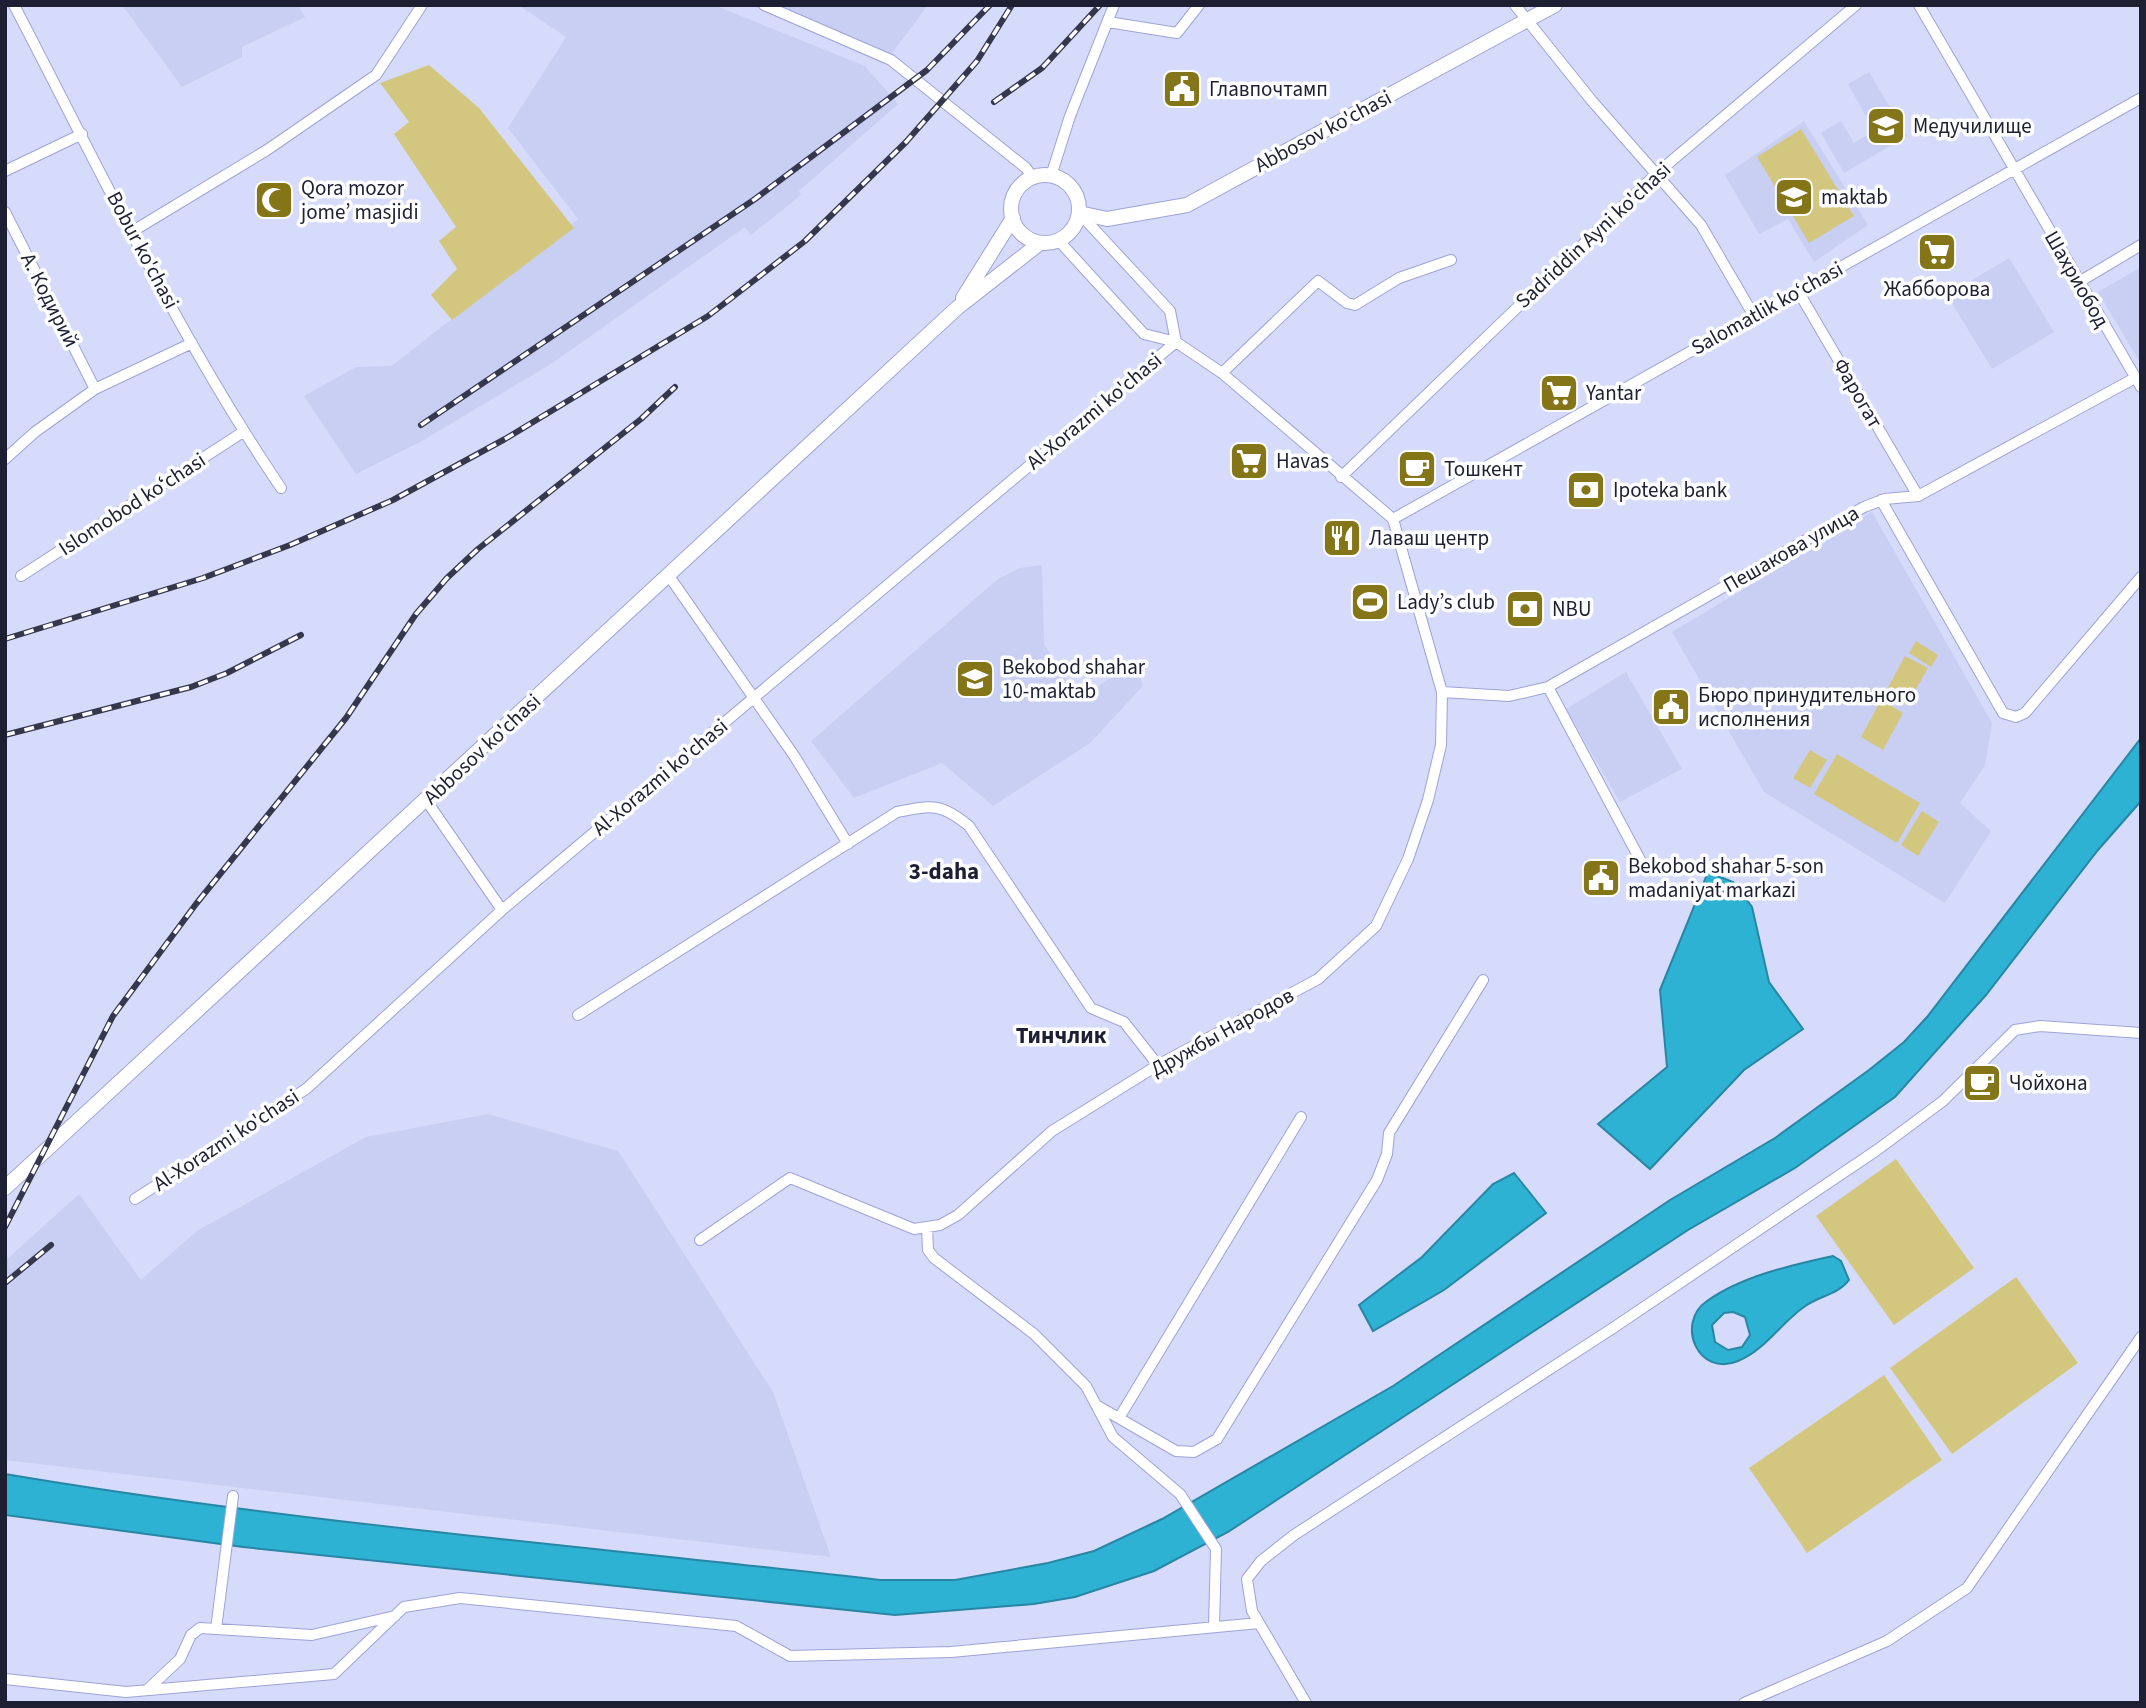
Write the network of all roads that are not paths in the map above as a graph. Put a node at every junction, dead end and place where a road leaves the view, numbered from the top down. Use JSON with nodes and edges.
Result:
{"nodes":[{"id":1,"x":14,"y":5,"type":"edge"},
{"id":2,"x":422,"y":5,"type":"edge"},
{"id":3,"x":764,"y":5,"type":"edge"},
{"id":4,"x":1114,"y":5,"type":"edge"},
{"id":5,"x":1199,"y":5,"type":"edge"},
{"id":6,"x":1516,"y":5,"type":"edge"},
{"id":7,"x":1555,"y":5,"type":"edge"},
{"id":8,"x":1856,"y":5,"type":"edge"},
{"id":9,"x":1919,"y":5,"type":"edge"},
{"id":10,"x":1528,"y":21,"type":"junction"},
{"id":11,"x":1108,"y":22,"type":"junction"},
{"id":12,"x":2141,"y":98,"type":"edge"},
{"id":13,"x":82,"y":134,"type":"junction"},
{"id":14,"x":2014,"y":170,"type":"junction"},
{"id":15,"x":5,"y":171,"type":"edge"},
{"id":16,"x":1656,"y":174,"type":"junction"},
{"id":17,"x":1051,"y":176,"type":"junction"},
{"id":18,"x":1033,"y":178,"type":"junction"},
{"id":19,"x":5,"y":212,"type":"edge"},
{"id":20,"x":1079,"y":213,"type":"junction"},
{"id":21,"x":1013,"y":218,"type":"junction"},
{"id":22,"x":132,"y":231,"type":"junction"},
{"id":23,"x":1059,"y":241,"type":"junction"},
{"id":24,"x":1040,"y":243,"type":"junction"},
{"id":25,"x":2141,"y":245,"type":"edge"},
{"id":26,"x":1451,"y":260,"type":"dead end"},
{"id":27,"x":2078,"y":282,"type":"junction"},
{"id":28,"x":1798,"y":291,"type":"junction"},
{"id":29,"x":957,"y":308,"type":"junction"},
{"id":30,"x":1754,"y":316,"type":"junction"},
{"id":31,"x":1176,"y":342,"type":"junction"},
{"id":32,"x":192,"y":343,"type":"junction"},
{"id":33,"x":1222,"y":373,"type":"junction"},
{"id":34,"x":2138,"y":382,"type":"edge"},
{"id":35,"x":95,"y":389,"type":"junction"},
{"id":36,"x":243,"y":432,"type":"junction"},
{"id":37,"x":5,"y":459,"type":"edge"},
{"id":38,"x":1341,"y":477,"type":"junction"},
{"id":39,"x":281,"y":488,"type":"dead end"},
{"id":40,"x":1918,"y":496,"type":"junction"},
{"id":41,"x":1881,"y":500,"type":"junction"},
{"id":42,"x":1393,"y":519,"type":"junction"},
{"id":43,"x":21,"y":576,"type":"dead end"},
{"id":44,"x":669,"y":576,"type":"junction"},
{"id":45,"x":2141,"y":578,"type":"edge"},
{"id":46,"x":1548,"y":687,"type":"junction"},
{"id":47,"x":1442,"y":692,"type":"junction"},
{"id":48,"x":754,"y":698,"type":"junction"},
{"id":49,"x":426,"y":800,"type":"junction"},
{"id":50,"x":848,"y":844,"type":"junction"},
{"id":51,"x":1645,"y":869,"type":"dead end"},
{"id":52,"x":502,"y":910,"type":"junction"},
{"id":53,"x":1483,"y":980,"type":"dead end"},
{"id":54,"x":578,"y":1015,"type":"dead end"},
{"id":55,"x":2141,"y":1033,"type":"edge"},
{"id":56,"x":1158,"y":1065,"type":"junction"},
{"id":57,"x":1301,"y":1117,"type":"dead end"},
{"id":58,"x":5,"y":1188,"type":"edge"},
{"id":59,"x":135,"y":1199,"type":"dead end"},
{"id":60,"x":927,"y":1227,"type":"junction"},
{"id":61,"x":701,"y":1240,"type":"dead end"},
{"id":62,"x":2141,"y":1337,"type":"edge"},
{"id":63,"x":1096,"y":1405,"type":"junction"},
{"id":64,"x":1119,"y":1418,"type":"junction"},
{"id":65,"x":233,"y":1496,"type":"dead end"},
{"id":66,"x":396,"y":1615,"type":"junction"},
{"id":67,"x":1259,"y":1623,"type":"junction"},
{"id":68,"x":1214,"y":1626,"type":"junction"},
{"id":69,"x":216,"y":1629,"type":"junction"},
{"id":70,"x":5,"y":1679,"type":"edge"},
{"id":71,"x":148,"y":1690,"type":"junction"},
{"id":72,"x":1306,"y":1703,"type":"edge"},
{"id":73,"x":1744,"y":1703,"type":"edge"}],
"edges":[{"from":1,"to":13,"type":"street","name":"Bobur ko'chasi"},
{"from":2,"to":22,"type":"street"},
{"from":3,"to":18,"type":"street"},
{"from":4,"to":11,"type":"street"},
{"from":5,"to":11,"type":"street"},
{"from":6,"to":10,"type":"street"},
{"from":7,"to":10,"type":"main road","name":"Abbosov ko'chasi"},
{"from":8,"to":16,"type":"street","name":"Sadriddin Ayni ko'chasi"},
{"from":9,"to":14,"type":"street","name":"Шахриобод"},
{"from":10,"to":16,"type":"street"},
{"from":10,"to":20,"type":"main road","name":"Abbosov ko'chasi"},
{"from":11,"to":17,"type":"street"},
{"from":12,"to":14,"type":"street","name":"Salomatlik ko‘chasi"},
{"from":13,"to":15,"type":"street"},
{"from":13,"to":22,"type":"street","name":"Bobur ko'chasi"},
{"from":14,"to":27,"type":"street","name":"Шахриобод"},
{"from":14,"to":28,"type":"street","name":"Salomatlik ko‘chasi"},
{"from":16,"to":30,"type":"street"},
{"from":16,"to":38,"type":"street","name":"Sadriddin Ayni ko'chasi"},
{"from":17,"to":18,"type":"main road"},
{"from":17,"to":20,"type":"main road"},
{"from":18,"to":21,"type":"main road"},
{"from":19,"to":35,"type":"street","name":"А. Кодирий"},
{"from":20,"to":23,"type":"main road"},
{"from":20,"to":31,"type":"street"},
{"from":21,"to":24,"type":"main road"},
{"from":21,"to":29,"type":"main road","name":"Abbosov ko'chasi"},
{"from":22,"to":32,"type":"street","name":"Bobur ko'chasi"},
{"from":23,"to":24,"type":"main road"},
{"from":23,"to":31,"type":"street"},
{"from":24,"to":29,"type":"main road","name":"Abbosov ko'chasi"},
{"from":25,"to":27,"type":"street"},
{"from":26,"to":33,"type":"street"},
{"from":27,"to":34,"type":"street","name":"Шахриобод"},
{"from":28,"to":30,"type":"street","name":"Salomatlik ko‘chasi"},
{"from":28,"to":40,"type":"street","name":"Фарогат"},
{"from":29,"to":44,"type":"main road","name":"Abbosov ko'chasi"},
{"from":30,"to":42,"type":"street","name":"Salomatlik ko‘chasi"},
{"from":31,"to":33,"type":"street"},
{"from":31,"to":48,"type":"street","name":"Al-Xorazmi ko'chasi"},
{"from":32,"to":35,"type":"street"},
{"from":32,"to":36,"type":"street","name":"Bobur ko'chasi"},
{"from":33,"to":38,"type":"street"},
{"from":34,"to":40,"type":"street","name":"Пешакова улица"},
{"from":35,"to":37,"type":"street"},
{"from":36,"to":39,"type":"street","name":"Bobur ko'chasi"},
{"from":36,"to":43,"type":"street","name":"Islomobod koʻchasi"},
{"from":38,"to":42,"type":"street"},
{"from":40,"to":41,"type":"street","name":"Пешакова улица"},
{"from":41,"to":45,"type":"street"},
{"from":41,"to":46,"type":"street","name":"Пешакова улица"},
{"from":42,"to":47,"type":"street","name":"Дружбы Народов"},
{"from":44,"to":48,"type":"street"},
{"from":44,"to":49,"type":"main road","name":"Abbosov ko'chasi"},
{"from":46,"to":47,"type":"street","name":"Пешакова улица"},
{"from":46,"to":51,"type":"street"},
{"from":47,"to":56,"type":"street","name":"Дружбы Народов"},
{"from":48,"to":50,"type":"street"},
{"from":48,"to":52,"type":"street","name":"Al-Xorazmi ko'chasi"},
{"from":49,"to":52,"type":"street"},
{"from":49,"to":58,"type":"main road","name":"Abbosov ko'chasi"},
{"from":50,"to":54,"type":"street"},
{"from":50,"to":56,"type":"street"},
{"from":52,"to":59,"type":"street","name":"Al-Xorazmi ko'chasi"},
{"from":53,"to":64,"type":"street"},
{"from":55,"to":67,"type":"street"},
{"from":56,"to":60,"type":"street","name":"Дружбы Народов"},
{"from":57,"to":64,"type":"street"},
{"from":60,"to":61,"type":"street"},
{"from":60,"to":63,"type":"street"},
{"from":62,"to":73,"type":"street"},
{"from":63,"to":64,"type":"street"},
{"from":63,"to":68,"type":"street"},
{"from":65,"to":69,"type":"street"},
{"from":66,"to":68,"type":"street"},
{"from":66,"to":69,"type":"street"},
{"from":66,"to":71,"type":"street"},
{"from":67,"to":68,"type":"street"},
{"from":67,"to":72,"type":"street"},
{"from":69,"to":71,"type":"street"},
{"from":70,"to":71,"type":"street"}]}
